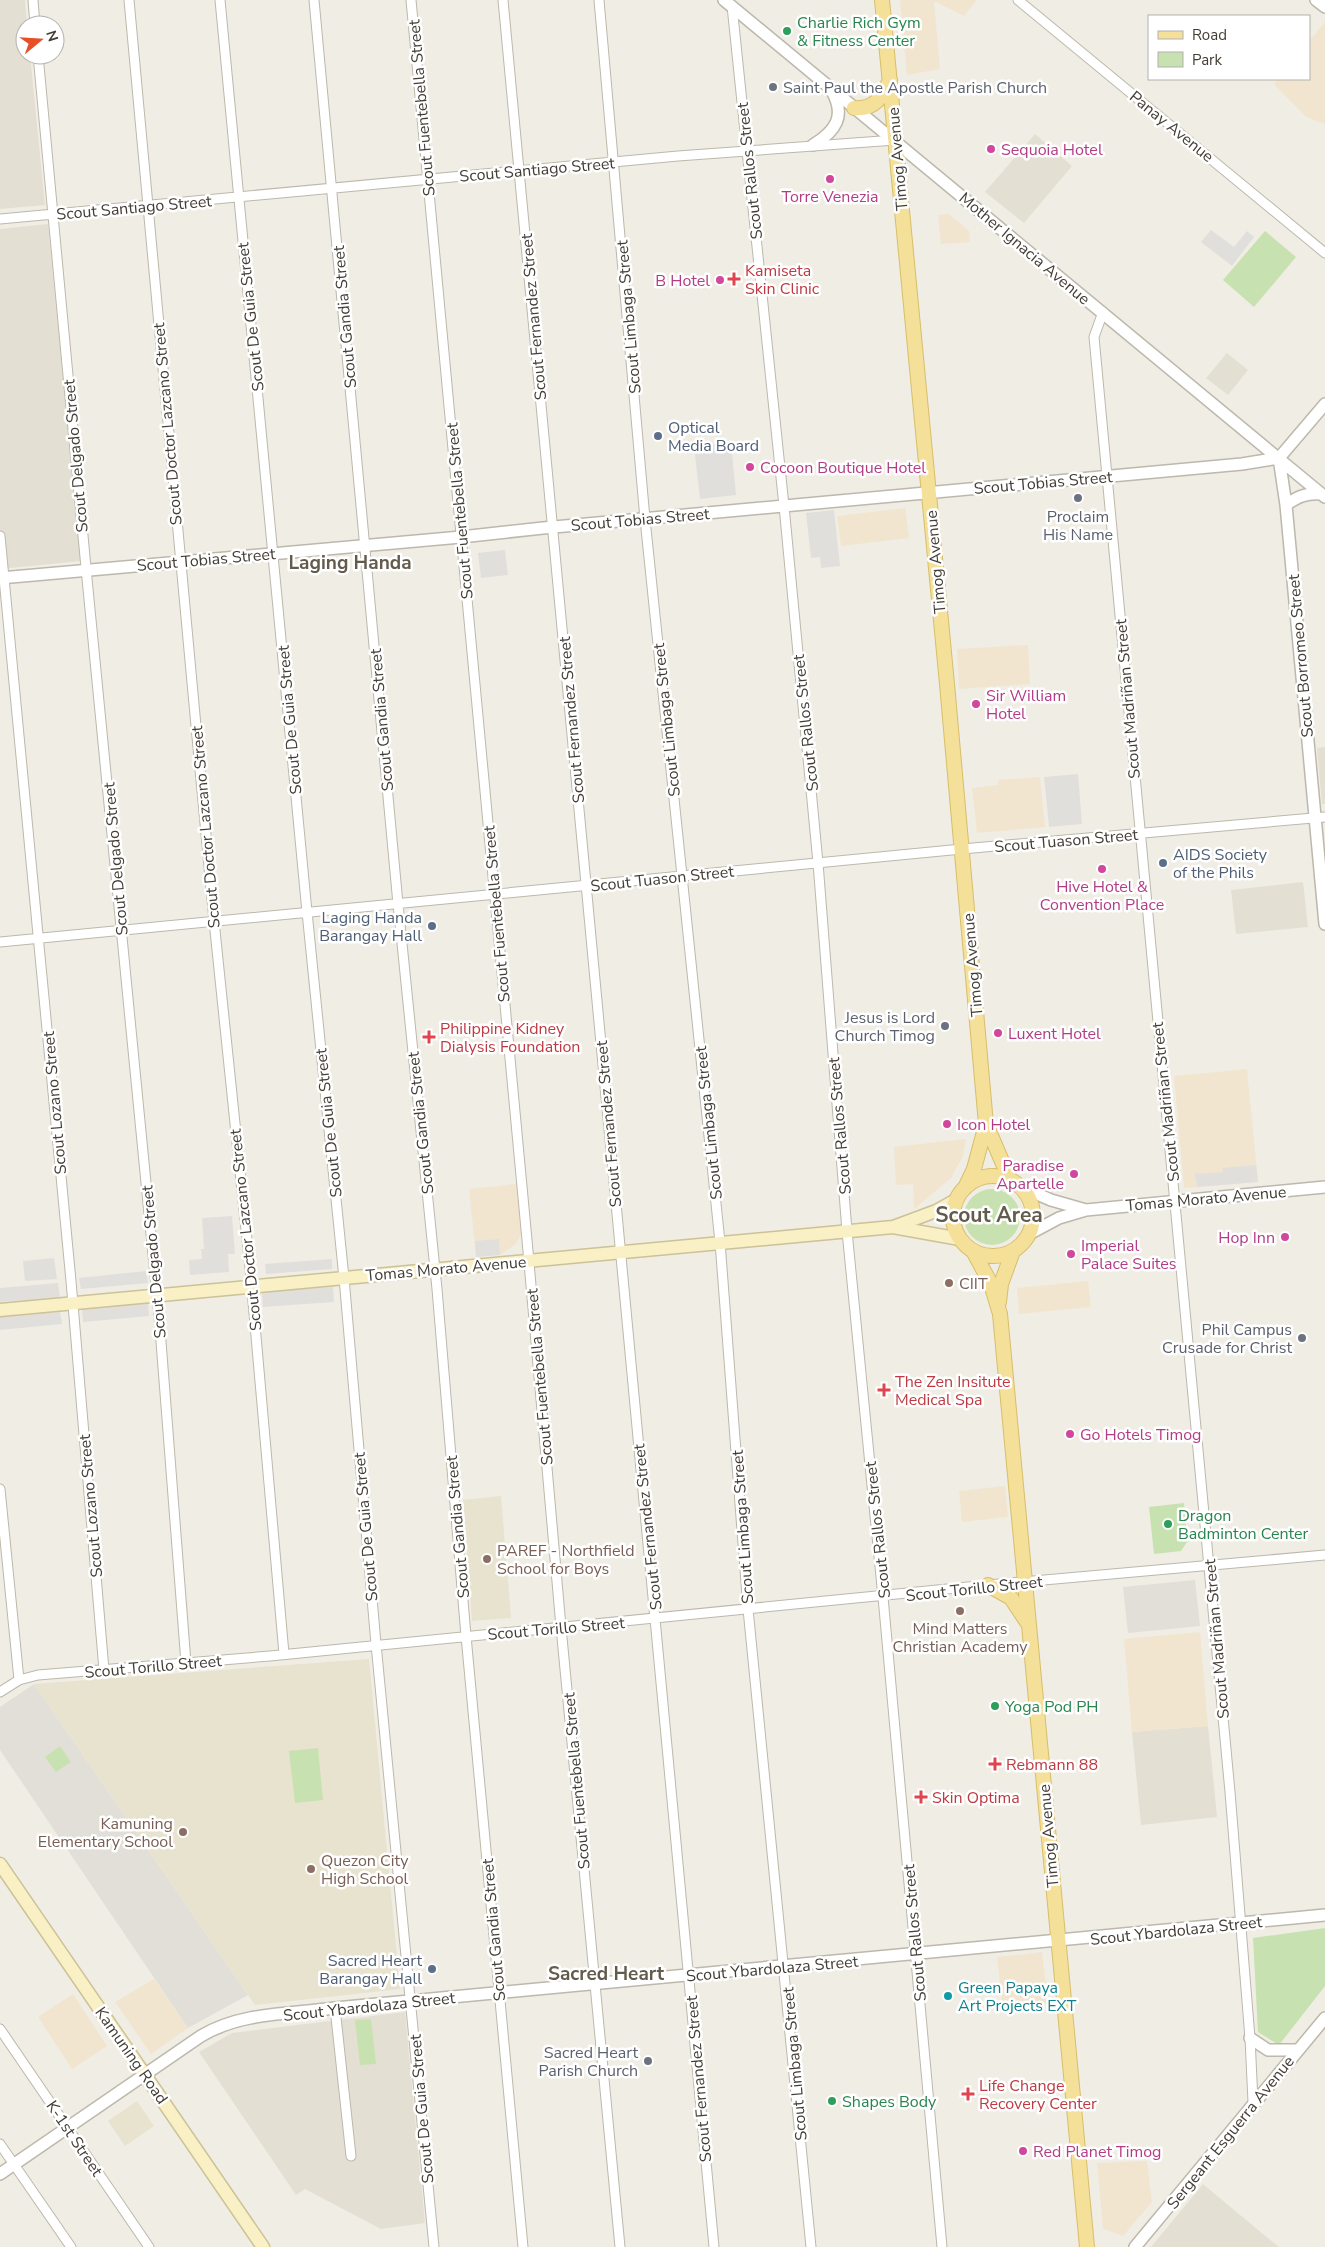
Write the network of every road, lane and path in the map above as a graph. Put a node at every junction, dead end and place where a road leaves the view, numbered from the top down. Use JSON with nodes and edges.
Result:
{"nodes":[{"id":1,"x":33,"y":0,"type":"edge"},
{"id":2,"x":129,"y":0,"type":"edge"},
{"id":3,"x":220,"y":0,"type":"edge"},
{"id":4,"x":314,"y":0,"type":"edge"},
{"id":5,"x":411,"y":0,"type":"edge"},
{"id":6,"x":503,"y":0,"type":"edge"},
{"id":7,"x":599,"y":0,"type":"edge"},
{"id":8,"x":882,"y":0,"type":"edge"},
{"id":9,"x":1018,"y":0,"type":"edge"},
{"id":10,"x":1316,"y":0,"type":"edge"},
{"id":11,"x":728,"y":3,"type":"edge"},
{"id":12,"x":1325,"y":7,"type":"edge"},
{"id":13,"x":34,"y":15,"type":"edge"},
{"id":14,"x":39,"y":65,"type":"edge"},
{"id":15,"x":890,"y":79,"type":"junction"},
{"id":16,"x":831,"y":89,"type":"junction"},
{"id":17,"x":854,"y":108,"type":"junction"},
{"id":18,"x":895,"y":140,"type":"junction"},
{"id":19,"x":814,"y":145,"type":"junction"},
{"id":20,"x":746,"y":150,"type":"junction"},
{"id":21,"x":614,"y":162,"type":"junction"},
{"id":22,"x":519,"y":171,"type":"junction"},
{"id":23,"x":427,"y":180,"type":"junction"},
{"id":24,"x":332,"y":188,"type":"junction"},
{"id":25,"x":238,"y":197,"type":"junction"},
{"id":26,"x":147,"y":206,"type":"junction"},
{"id":27,"x":53,"y":214,"type":"junction"},
{"id":28,"x":0,"y":219,"type":"edge"},
{"id":29,"x":1325,"y":252,"type":"edge"},
{"id":30,"x":1103,"y":312,"type":"junction"},
{"id":31,"x":1325,"y":404,"type":"edge"},
{"id":32,"x":1279,"y":458,"type":"junction"},
{"id":33,"x":1106,"y":476,"type":"junction"},
{"id":34,"x":928,"y":492,"type":"junction"},
{"id":35,"x":1323,"y":496,"type":"edge"},
{"id":36,"x":1286,"y":505,"type":"junction"},
{"id":37,"x":784,"y":506,"type":"junction"},
{"id":38,"x":645,"y":519,"type":"junction"},
{"id":39,"x":552,"y":527,"type":"junction"},
{"id":40,"x":0,"y":536,"type":"edge"},
{"id":41,"x":462,"y":538,"type":"junction"},
{"id":42,"x":365,"y":544,"type":"junction"},
{"id":43,"x":273,"y":553,"type":"junction"},
{"id":44,"x":180,"y":561,"type":"junction"},
{"id":45,"x":86,"y":570,"type":"junction"},
{"id":46,"x":2,"y":578,"type":"edge"},
{"id":47,"x":1320,"y":817,"type":"edge"},
{"id":48,"x":1140,"y":833,"type":"junction"},
{"id":49,"x":962,"y":849,"type":"junction"},
{"id":50,"x":818,"y":863,"type":"junction"},
{"id":51,"x":682,"y":876,"type":"junction"},
{"id":52,"x":586,"y":886,"type":"junction"},
{"id":53,"x":494,"y":895,"type":"junction"},
{"id":54,"x":398,"y":904,"type":"junction"},
{"id":55,"x":307,"y":912,"type":"junction"},
{"id":56,"x":214,"y":921,"type":"junction"},
{"id":57,"x":1325,"y":924,"type":"edge"},
{"id":58,"x":122,"y":930,"type":"junction"},
{"id":59,"x":38,"y":938,"type":"junction"},
{"id":60,"x":0,"y":942,"type":"edge"},
{"id":61,"x":986,"y":1124,"type":"junction"},
{"id":62,"x":1014,"y":1183,"type":"junction"},
{"id":63,"x":1325,"y":1187,"type":"edge"},
{"id":64,"x":964,"y":1188,"type":"junction"},
{"id":65,"x":956,"y":1200,"type":"junction"},
{"id":66,"x":1175,"y":1200,"type":"junction"},
{"id":67,"x":1086,"y":1210,"type":"junction"},
{"id":68,"x":893,"y":1227,"type":"junction"},
{"id":69,"x":847,"y":1231,"type":"junction"},
{"id":70,"x":1029,"y":1234,"type":"junction"},
{"id":71,"x":960,"y":1239,"type":"junction"},
{"id":72,"x":720,"y":1242,"type":"junction"},
{"id":73,"x":973,"y":1251,"type":"junction"},
{"id":74,"x":1013,"y":1251,"type":"junction"},
{"id":75,"x":621,"y":1252,"type":"junction"},
{"id":76,"x":529,"y":1260,"type":"junction"},
{"id":77,"x":435,"y":1269,"type":"junction"},
{"id":78,"x":344,"y":1278,"type":"junction"},
{"id":79,"x":251,"y":1287,"type":"junction"},
{"id":80,"x":156,"y":1295,"type":"junction"},
{"id":81,"x":72,"y":1303,"type":"junction"},
{"id":82,"x":999,"y":1306,"type":"junction"},
{"id":83,"x":0,"y":1310,"type":"edge"},
{"id":84,"x":0,"y":1489,"type":"edge"},
{"id":85,"x":1325,"y":1556,"type":"edge"},
{"id":86,"x":1209,"y":1566,"type":"junction"},
{"id":87,"x":1025,"y":1582,"type":"junction"},
{"id":88,"x":988,"y":1585,"type":"junction"},
{"id":89,"x":883,"y":1597,"type":"junction"},
{"id":90,"x":748,"y":1609,"type":"junction"},
{"id":91,"x":656,"y":1619,"type":"junction"},
{"id":92,"x":561,"y":1627,"type":"junction"},
{"id":93,"x":1030,"y":1627,"type":"junction"},
{"id":94,"x":466,"y":1636,"type":"junction"},
{"id":95,"x":376,"y":1644,"type":"junction"},
{"id":96,"x":284,"y":1654,"type":"junction"},
{"id":97,"x":186,"y":1664,"type":"junction"},
{"id":98,"x":104,"y":1670,"type":"junction"},
{"id":99,"x":19,"y":1680,"type":"junction"},
{"id":100,"x":0,"y":1692,"type":"edge"},
{"id":101,"x":0,"y":1864,"type":"edge"},
{"id":102,"x":1325,"y":1915,"type":"edge"},
{"id":103,"x":1240,"y":1923,"type":"junction"},
{"id":104,"x":1058,"y":1941,"type":"junction"},
{"id":105,"x":916,"y":1954,"type":"junction"},
{"id":106,"x":784,"y":1967,"type":"junction"},
{"id":107,"x":688,"y":1976,"type":"junction"},
{"id":108,"x":594,"y":1984,"type":"junction"},
{"id":109,"x":499,"y":1994,"type":"junction"},
{"id":110,"x":411,"y":2001,"type":"junction"},
{"id":111,"x":336,"y":2008,"type":"junction"},
{"id":112,"x":1325,"y":2018,"type":"edge"},
{"id":113,"x":0,"y":2029,"type":"edge"},
{"id":114,"x":1250,"y":2038,"type":"junction"},
{"id":115,"x":1297,"y":2050,"type":"junction"},
{"id":116,"x":145,"y":2074,"type":"junction"},
{"id":117,"x":1253,"y":2102,"type":"junction"},
{"id":118,"x":67,"y":2127,"type":"junction"},
{"id":119,"x":0,"y":2144,"type":"edge"},
{"id":120,"x":351,"y":2156,"type":"dead end"},
{"id":121,"x":14,"y":2164,"type":"junction"},
{"id":122,"x":0,"y":2174,"type":"edge"},
{"id":123,"x":1086,"y":2244,"type":"edge"},
{"id":124,"x":71,"y":2247,"type":"edge"},
{"id":125,"x":149,"y":2247,"type":"edge"},
{"id":126,"x":263,"y":2247,"type":"edge"},
{"id":127,"x":434,"y":2247,"type":"edge"},
{"id":128,"x":523,"y":2247,"type":"edge"},
{"id":129,"x":620,"y":2247,"type":"edge"},
{"id":130,"x":714,"y":2247,"type":"edge"},
{"id":131,"x":811,"y":2247,"type":"edge"},
{"id":132,"x":942,"y":2247,"type":"edge"},
{"id":133,"x":1101,"y":2247,"type":"edge"},
{"id":134,"x":1135,"y":2247,"type":"edge"}],
"edges":[{"from":1,"to":13,"type":"street"},
{"from":2,"to":26,"type":"street","name":"Scout Doctor Lazcano Street"},
{"from":3,"to":25,"type":"street","name":"Scout De Guia Street"},
{"from":4,"to":24,"type":"street","name":"Scout Gandia Street"},
{"from":5,"to":23,"type":"street","name":"Scout Fuentebella Street"},
{"from":6,"to":22,"type":"street","name":"Scout Fernandez Street"},
{"from":7,"to":21,"type":"street","name":"Scout Limbaga Street"},
{"from":8,"to":15,"type":"main road","name":"Timog Avenue"},
{"from":9,"to":29,"type":"street","name":"Panay Avenue"},
{"from":10,"to":12,"type":"street"},
{"from":11,"to":16,"type":"street","name":"Mother Ignacia Avenue"},
{"from":11,"to":20,"type":"street","name":"Scout Rallos Street"},
{"from":14,"to":27,"type":"street","name":"Scout Delgado Street"},
{"from":15,"to":17,"type":"main road"},
{"from":15,"to":18,"type":"main road","name":"Timog Avenue"},
{"from":16,"to":17,"type":"street","name":"Mother Ignacia Avenue"},
{"from":16,"to":19,"type":"street"},
{"from":17,"to":18,"type":"street","name":"Mother Ignacia Avenue"},
{"from":18,"to":19,"type":"street","name":"Scout Santiago Street"},
{"from":18,"to":30,"type":"street","name":"Mother Ignacia Avenue"},
{"from":18,"to":34,"type":"main road","name":"Timog Avenue"},
{"from":19,"to":20,"type":"street","name":"Scout Santiago Street"},
{"from":20,"to":21,"type":"street","name":"Scout Santiago Street"},
{"from":20,"to":37,"type":"street","name":"Scout Rallos Street"},
{"from":21,"to":22,"type":"street","name":"Scout Santiago Street"},
{"from":21,"to":38,"type":"street","name":"Scout Limbaga Street"},
{"from":22,"to":23,"type":"street","name":"Scout Santiago Street"},
{"from":22,"to":39,"type":"street","name":"Scout Fernandez Street"},
{"from":23,"to":24,"type":"street","name":"Scout Santiago Street"},
{"from":23,"to":41,"type":"street","name":"Scout Fuentebella Street"},
{"from":24,"to":25,"type":"street","name":"Scout Santiago Street"},
{"from":24,"to":42,"type":"street","name":"Scout Gandia Street"},
{"from":25,"to":26,"type":"street","name":"Scout Santiago Street"},
{"from":25,"to":43,"type":"street","name":"Scout De Guia Street"},
{"from":26,"to":27,"type":"street","name":"Scout Santiago Street"},
{"from":26,"to":44,"type":"street","name":"Scout Doctor Lazcano Street"},
{"from":27,"to":28,"type":"street","name":"Scout Santiago Street"},
{"from":27,"to":45,"type":"street","name":"Scout Delgado Street"},
{"from":30,"to":32,"type":"street","name":"Mother Ignacia Avenue"},
{"from":30,"to":33,"type":"street","name":"Scout Madriñan Street"},
{"from":31,"to":32,"type":"street"},
{"from":32,"to":33,"type":"street","name":"Scout Tobias Street"},
{"from":32,"to":35,"type":"street","name":"Mother Ignacia Avenue"},
{"from":32,"to":36,"type":"street","name":"Scout Borromeo Street"},
{"from":33,"to":34,"type":"street","name":"Scout Tobias Street"},
{"from":33,"to":48,"type":"street","name":"Scout Madriñan Street"},
{"from":34,"to":37,"type":"street","name":"Scout Tobias Street"},
{"from":34,"to":49,"type":"main road","name":"Timog Avenue"},
{"from":35,"to":36,"type":"street"},
{"from":36,"to":47,"type":"street","name":"Scout Borromeo Street"},
{"from":37,"to":38,"type":"street","name":"Scout Tobias Street"},
{"from":37,"to":50,"type":"street","name":"Scout Rallos Street"},
{"from":38,"to":39,"type":"street","name":"Scout Tobias Street"},
{"from":38,"to":51,"type":"street","name":"Scout Limbaga Street"},
{"from":39,"to":41,"type":"street","name":"Scout Tobias Street"},
{"from":39,"to":52,"type":"street","name":"Scout Fernandez Street"},
{"from":40,"to":46,"type":"street","name":"Scout Lozano Street"},
{"from":41,"to":42,"type":"street","name":"Scout Tobias Street"},
{"from":41,"to":53,"type":"street","name":"Scout Fuentebella Street"},
{"from":42,"to":43,"type":"street","name":"Scout Tobias Street"},
{"from":42,"to":54,"type":"street","name":"Scout Gandia Street"},
{"from":43,"to":44,"type":"street","name":"Scout Tobias Street"},
{"from":43,"to":55,"type":"street","name":"Scout De Guia Street"},
{"from":44,"to":45,"type":"street","name":"Scout Tobias Street"},
{"from":44,"to":56,"type":"street","name":"Scout Doctor Lazcano Street"},
{"from":45,"to":46,"type":"street","name":"Scout Tobias Street"},
{"from":45,"to":58,"type":"street","name":"Scout Delgado Street"},
{"from":46,"to":59,"type":"street","name":"Scout Lozano Street"},
{"from":47,"to":48,"type":"street","name":"Scout Tuason Street"},
{"from":47,"to":57,"type":"street","name":"Scout Borromeo Street"},
{"from":48,"to":49,"type":"street","name":"Scout Tuason Street"},
{"from":48,"to":66,"type":"street","name":"Scout Madriñan Street"},
{"from":49,"to":50,"type":"street","name":"Scout Tuason Street"},
{"from":49,"to":61,"type":"main road","name":"Timog Avenue"},
{"from":50,"to":51,"type":"street","name":"Scout Tuason Street"},
{"from":50,"to":69,"type":"street","name":"Scout Rallos Street"},
{"from":51,"to":52,"type":"street","name":"Scout Tuason Street"},
{"from":51,"to":72,"type":"street","name":"Scout Limbaga Street"},
{"from":52,"to":53,"type":"street","name":"Scout Tuason Street"},
{"from":52,"to":75,"type":"street","name":"Scout Fernandez Street"},
{"from":53,"to":54,"type":"street","name":"Scout Tuason Street"},
{"from":53,"to":76,"type":"street","name":"Scout Fuentebella Street"},
{"from":54,"to":55,"type":"street","name":"Scout Tuason Street"},
{"from":54,"to":77,"type":"street","name":"Scout Gandia Street"},
{"from":55,"to":56,"type":"street","name":"Scout Tuason Street"},
{"from":55,"to":78,"type":"street","name":"Scout De Guia Street"},
{"from":56,"to":58,"type":"street","name":"Scout Tuason Street"},
{"from":56,"to":79,"type":"street","name":"Scout Doctor Lazcano Street"},
{"from":58,"to":59,"type":"street","name":"Scout Tuason Street"},
{"from":58,"to":80,"type":"street","name":"Scout Delgado Street"},
{"from":59,"to":60,"type":"street","name":"Scout Tuason Street"},
{"from":59,"to":81,"type":"street","name":"Scout Lozano Street"},
{"from":61,"to":62,"type":"main road","name":"Timog Avenue"},
{"from":61,"to":64,"type":"main road","name":"Timog Avenue"},
{"from":62,"to":64,"type":"main road"},
{"from":62,"to":67,"type":"street","name":"Tomas Morato Avenue"},
{"from":62,"to":70,"type":"main road"},
{"from":63,"to":66,"type":"street","name":"Tomas Morato Avenue"},
{"from":64,"to":65,"type":"main road"},
{"from":65,"to":68,"type":"main road","name":"Tomas Morato Avenue"},
{"from":65,"to":71,"type":"main road"},
{"from":66,"to":67,"type":"street","name":"Tomas Morato Avenue"},
{"from":66,"to":86,"type":"street","name":"Scout Madriñan Street"},
{"from":67,"to":70,"type":"street","name":"Tomas Morato Avenue"},
{"from":68,"to":69,"type":"main road","name":"Tomas Morato Avenue"},
{"from":68,"to":71,"type":"main road","name":"Tomas Morato Avenue"},
{"from":69,"to":72,"type":"main road","name":"Tomas Morato Avenue"},
{"from":69,"to":89,"type":"street","name":"Scout Rallos Street"},
{"from":70,"to":74,"type":"main road"},
{"from":71,"to":73,"type":"main road"},
{"from":72,"to":75,"type":"main road","name":"Tomas Morato Avenue"},
{"from":72,"to":90,"type":"street","name":"Scout Limbaga Street"},
{"from":73,"to":74,"type":"main road"},
{"from":73,"to":82,"type":"main road","name":"Timog Avenue"},
{"from":74,"to":82,"type":"main road","name":"Timog Avenue"},
{"from":75,"to":76,"type":"main road","name":"Tomas Morato Avenue"},
{"from":75,"to":91,"type":"street","name":"Scout Fernandez Street"},
{"from":76,"to":77,"type":"main road","name":"Tomas Morato Avenue"},
{"from":76,"to":92,"type":"street","name":"Scout Fuentebella Street"},
{"from":77,"to":78,"type":"main road","name":"Tomas Morato Avenue"},
{"from":77,"to":94,"type":"street","name":"Scout Gandia Street"},
{"from":78,"to":79,"type":"main road","name":"Tomas Morato Avenue"},
{"from":78,"to":95,"type":"street","name":"Scout De Guia Street"},
{"from":79,"to":80,"type":"main road","name":"Tomas Morato Avenue"},
{"from":79,"to":96,"type":"street","name":"Scout Doctor Lazcano Street"},
{"from":80,"to":81,"type":"main road","name":"Tomas Morato Avenue"},
{"from":80,"to":97,"type":"street","name":"Scout Delgado Street"},
{"from":81,"to":83,"type":"main road","name":"Tomas Morato Avenue"},
{"from":81,"to":98,"type":"street","name":"Scout Lozano Street"},
{"from":82,"to":87,"type":"main road","name":"Timog Avenue"},
{"from":84,"to":99,"type":"street"},
{"from":85,"to":86,"type":"street","name":"Scout Torillo Street"},
{"from":86,"to":87,"type":"street","name":"Scout Torillo Street"},
{"from":86,"to":103,"type":"street","name":"Scout Madriñan Street"},
{"from":87,"to":88,"type":"street","name":"Scout Torillo Street"},
{"from":87,"to":93,"type":"main road","name":"Timog Avenue"},
{"from":88,"to":89,"type":"street","name":"Scout Torillo Street"},
{"from":88,"to":93,"type":"main road"},
{"from":89,"to":90,"type":"street","name":"Scout Torillo Street"},
{"from":89,"to":105,"type":"street","name":"Scout Rallos Street"},
{"from":90,"to":91,"type":"street","name":"Scout Torillo Street"},
{"from":90,"to":106,"type":"street","name":"Scout Limbaga Street"},
{"from":91,"to":92,"type":"street","name":"Scout Torillo Street"},
{"from":91,"to":107,"type":"street","name":"Scout Fernandez Street"},
{"from":92,"to":94,"type":"street","name":"Scout Torillo Street"},
{"from":92,"to":108,"type":"street","name":"Scout Fuentebella Street"},
{"from":93,"to":104,"type":"main road","name":"Timog Avenue"},
{"from":94,"to":95,"type":"street","name":"Scout Torillo Street"},
{"from":94,"to":109,"type":"street","name":"Scout Gandia Street"},
{"from":95,"to":96,"type":"street","name":"Scout Torillo Street"},
{"from":95,"to":110,"type":"street","name":"Scout De Guia Street"},
{"from":96,"to":97,"type":"street","name":"Scout Torillo Street"},
{"from":97,"to":98,"type":"street","name":"Scout Torillo Street"},
{"from":98,"to":99,"type":"street","name":"Scout Torillo Street"},
{"from":99,"to":100,"type":"street","name":"Scout Torillo Street"},
{"from":101,"to":116,"type":"main road","name":"Kamuning Road"},
{"from":102,"to":103,"type":"street","name":"Scout Ybardolaza Street"},
{"from":103,"to":104,"type":"street","name":"Scout Ybardolaza Street"},
{"from":103,"to":114,"type":"street","name":"Scout Madriñan Street"},
{"from":104,"to":105,"type":"street","name":"Scout Ybardolaza Street"},
{"from":104,"to":123,"type":"main road","name":"Timog Avenue"},
{"from":105,"to":106,"type":"street","name":"Scout Ybardolaza Street"},
{"from":105,"to":132,"type":"street","name":"Scout Rallos Street"},
{"from":106,"to":107,"type":"street","name":"Scout Ybardolaza Street"},
{"from":106,"to":131,"type":"street","name":"Scout Limbaga Street"},
{"from":107,"to":108,"type":"street","name":"Scout Ybardolaza Street"},
{"from":107,"to":130,"type":"street","name":"Scout Fernandez Street"},
{"from":108,"to":109,"type":"street","name":"Scout Ybardolaza Street"},
{"from":108,"to":129,"type":"street","name":"Scout Fuentebella Street"},
{"from":109,"to":110,"type":"street","name":"Scout Ybardolaza Street"},
{"from":109,"to":128,"type":"street","name":"Scout Gandia Street"},
{"from":110,"to":111,"type":"street","name":"Scout Ybardolaza Street"},
{"from":110,"to":127,"type":"street","name":"Scout De Guia Street"},
{"from":111,"to":116,"type":"street","name":"Scout Ybardolaza Street"},
{"from":111,"to":120,"type":"street"},
{"from":112,"to":115,"type":"street","name":"Sergeant Esguerra Avenue"},
{"from":113,"to":118,"type":"street","name":"K-1st Street"},
{"from":114,"to":115,"type":"street"},
{"from":114,"to":117,"type":"street","name":"Scout Madriñan Street"},
{"from":115,"to":117,"type":"street","name":"Sergeant Esguerra Avenue"},
{"from":116,"to":118,"type":"street","name":"Scout Ybardolaza Street"},
{"from":116,"to":126,"type":"main road","name":"Kamuning Road"},
{"from":117,"to":134,"type":"street","name":"Sergeant Esguerra Avenue"},
{"from":118,"to":121,"type":"street","name":"Scout Ybardolaza Street"},
{"from":118,"to":125,"type":"street","name":"K-1st Street"},
{"from":119,"to":121,"type":"street"},
{"from":121,"to":122,"type":"street","name":"Scout Ybardolaza Street"},
{"from":121,"to":124,"type":"street"},
{"from":123,"to":133,"type":"main road"}]}
